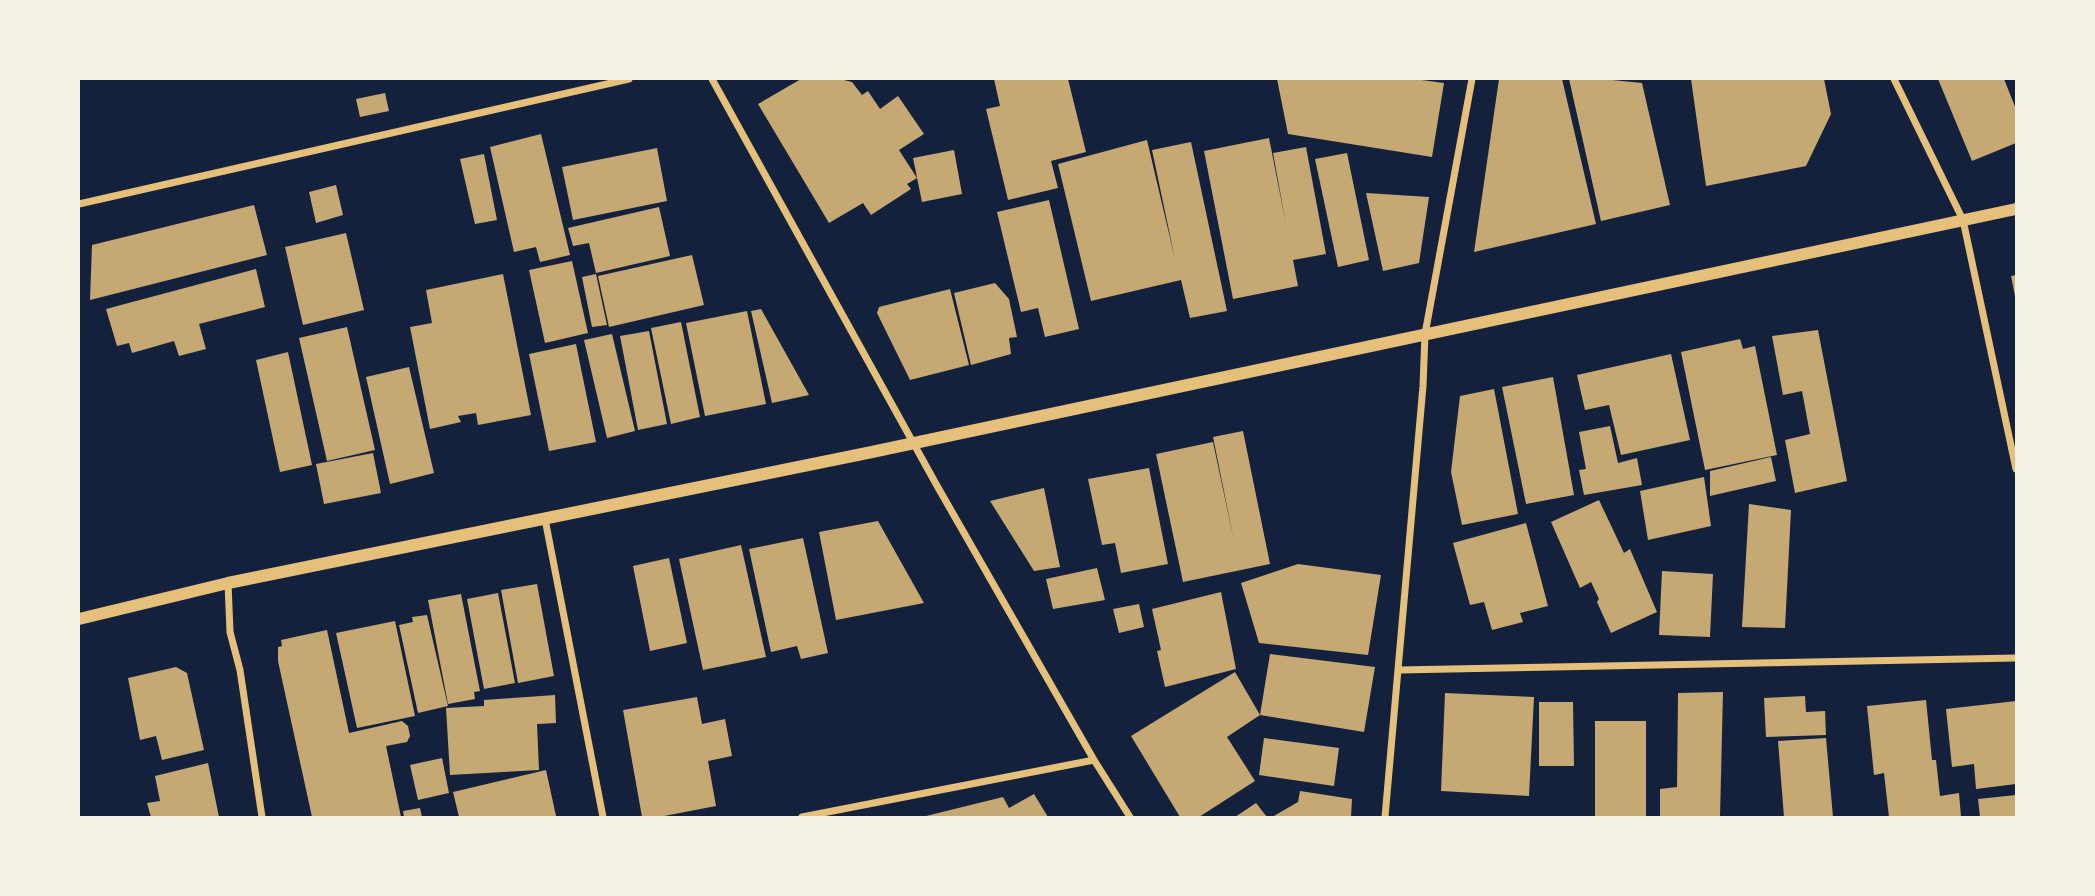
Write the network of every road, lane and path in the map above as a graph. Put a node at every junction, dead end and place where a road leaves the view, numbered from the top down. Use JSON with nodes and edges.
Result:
{"nodes":[{"id":1,"x":629,"y":79,"type":"edge"},
{"id":2,"x":712,"y":79,"type":"edge"},
{"id":3,"x":1472,"y":79,"type":"edge"},
{"id":4,"x":1894,"y":79,"type":"edge"},
{"id":5,"x":79,"y":204,"type":"edge"},
{"id":6,"x":2016,"y":209,"type":"edge"},
{"id":7,"x":1963,"y":220,"type":"junction"},
{"id":8,"x":1425,"y":334,"type":"junction"},
{"id":9,"x":915,"y":443,"type":"junction"},
{"id":10,"x":2016,"y":470,"type":"edge"},
{"id":11,"x":545,"y":519,"type":"junction"},
{"id":12,"x":228,"y":583,"type":"junction"},
{"id":13,"x":79,"y":620,"type":"edge"},
{"id":14,"x":2016,"y":658,"type":"edge"},
{"id":15,"x":1399,"y":670,"type":"junction"},
{"id":16,"x":1094,"y":760,"type":"junction"},
{"id":17,"x":262,"y":817,"type":"edge"},
{"id":18,"x":603,"y":817,"type":"edge"},
{"id":19,"x":802,"y":817,"type":"edge"},
{"id":20,"x":1130,"y":817,"type":"edge"},
{"id":21,"x":1385,"y":817,"type":"edge"}],
"edges":[{"from":1,"to":5,"type":"street"},
{"from":2,"to":9,"type":"street"},
{"from":3,"to":8,"type":"street"},
{"from":4,"to":7,"type":"street"},
{"from":6,"to":7,"type":"street"},
{"from":7,"to":8,"type":"street"},
{"from":7,"to":10,"type":"street"},
{"from":8,"to":9,"type":"street"},
{"from":8,"to":15,"type":"street"},
{"from":9,"to":11,"type":"street"},
{"from":9,"to":16,"type":"street"},
{"from":11,"to":12,"type":"street"},
{"from":11,"to":18,"type":"street"},
{"from":12,"to":13,"type":"street"},
{"from":12,"to":17,"type":"street"},
{"from":14,"to":15,"type":"street"},
{"from":15,"to":21,"type":"street"},
{"from":16,"to":19,"type":"street"},
{"from":16,"to":20,"type":"street"}]}
